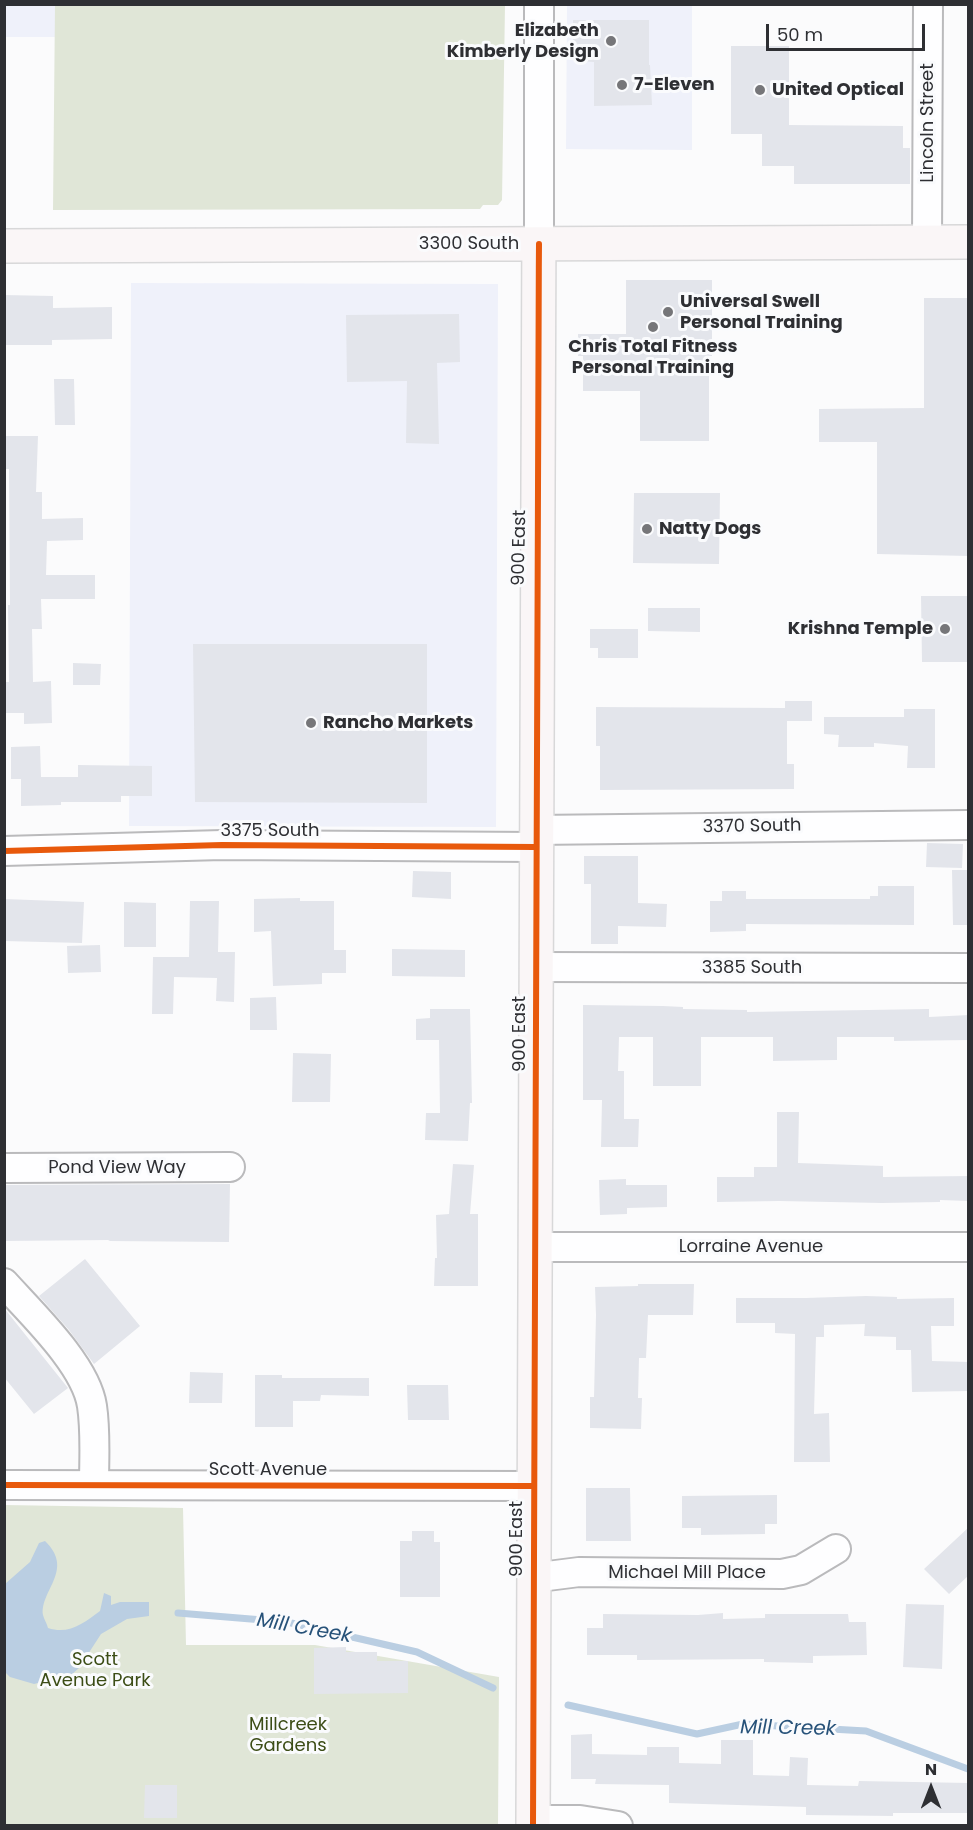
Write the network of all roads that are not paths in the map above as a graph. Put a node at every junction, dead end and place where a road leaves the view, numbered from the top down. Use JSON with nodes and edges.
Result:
{"nodes":[{"id":1,"x":539,"y":4,"type":"edge"},
{"id":2,"x":928,"y":4,"type":"edge"},
{"id":3,"x":927,"y":242,"type":"junction"},
{"id":4,"x":969,"y":242,"type":"edge"},
{"id":5,"x":538,"y":244,"type":"junction"},
{"id":6,"x":4,"y":246,"type":"edge"},
{"id":7,"x":969,"y":825,"type":"edge"},
{"id":8,"x":535,"y":838,"type":"junction"},
{"id":9,"x":4,"y":851,"type":"edge"},
{"id":10,"x":535,"y":967,"type":"junction"},
{"id":11,"x":969,"y":968,"type":"edge"},
{"id":12,"x":230,"y":1167,"type":"dead end"},
{"id":13,"x":4,"y":1168,"type":"edge"},
{"id":14,"x":534,"y":1246,"type":"junction"},
{"id":15,"x":969,"y":1247,"type":"edge"},
{"id":16,"x":4,"y":1282,"type":"edge"},
{"id":17,"x":4,"y":1485,"type":"edge"},
{"id":18,"x":94,"y":1485,"type":"junction"},
{"id":19,"x":532,"y":1486,"type":"junction"},
{"id":20,"x":836,"y":1550,"type":"dead end"},
{"id":21,"x":532,"y":1578,"type":"junction"},
{"id":22,"x":533,"y":1823,"type":"edge"},
{"id":23,"x":618,"y":1826,"type":"edge"}],
"edges":[{"from":1,"to":5,"type":"street","name":"900 East"},
{"from":2,"to":3,"type":"street","name":"Lincoln Street"},
{"from":3,"to":4,"type":"main road","name":"3300 South"},
{"from":3,"to":5,"type":"main road","name":"3300 South"},
{"from":5,"to":6,"type":"main road","name":"3300 South"},
{"from":5,"to":8,"type":"main road","name":"900 East"},
{"from":7,"to":8,"type":"street","name":"3370 South"},
{"from":8,"to":9,"type":"street","name":"3375 South"},
{"from":8,"to":10,"type":"main road","name":"900 East"},
{"from":10,"to":11,"type":"street","name":"3385 South"},
{"from":10,"to":14,"type":"main road","name":"900 East"},
{"from":12,"to":13,"type":"street","name":"Pond View Way"},
{"from":14,"to":15,"type":"street","name":"Lorraine Avenue"},
{"from":14,"to":19,"type":"main road","name":"900 East"},
{"from":16,"to":18,"type":"street"},
{"from":17,"to":18,"type":"street","name":"Scott Avenue"},
{"from":18,"to":19,"type":"street","name":"Scott Avenue"},
{"from":19,"to":21,"type":"main road","name":"900 East"},
{"from":20,"to":21,"type":"street","name":"Michael Mill Place"},
{"from":21,"to":22,"type":"main road","name":"900 East"},
{"from":22,"to":23,"type":"street"}]}
